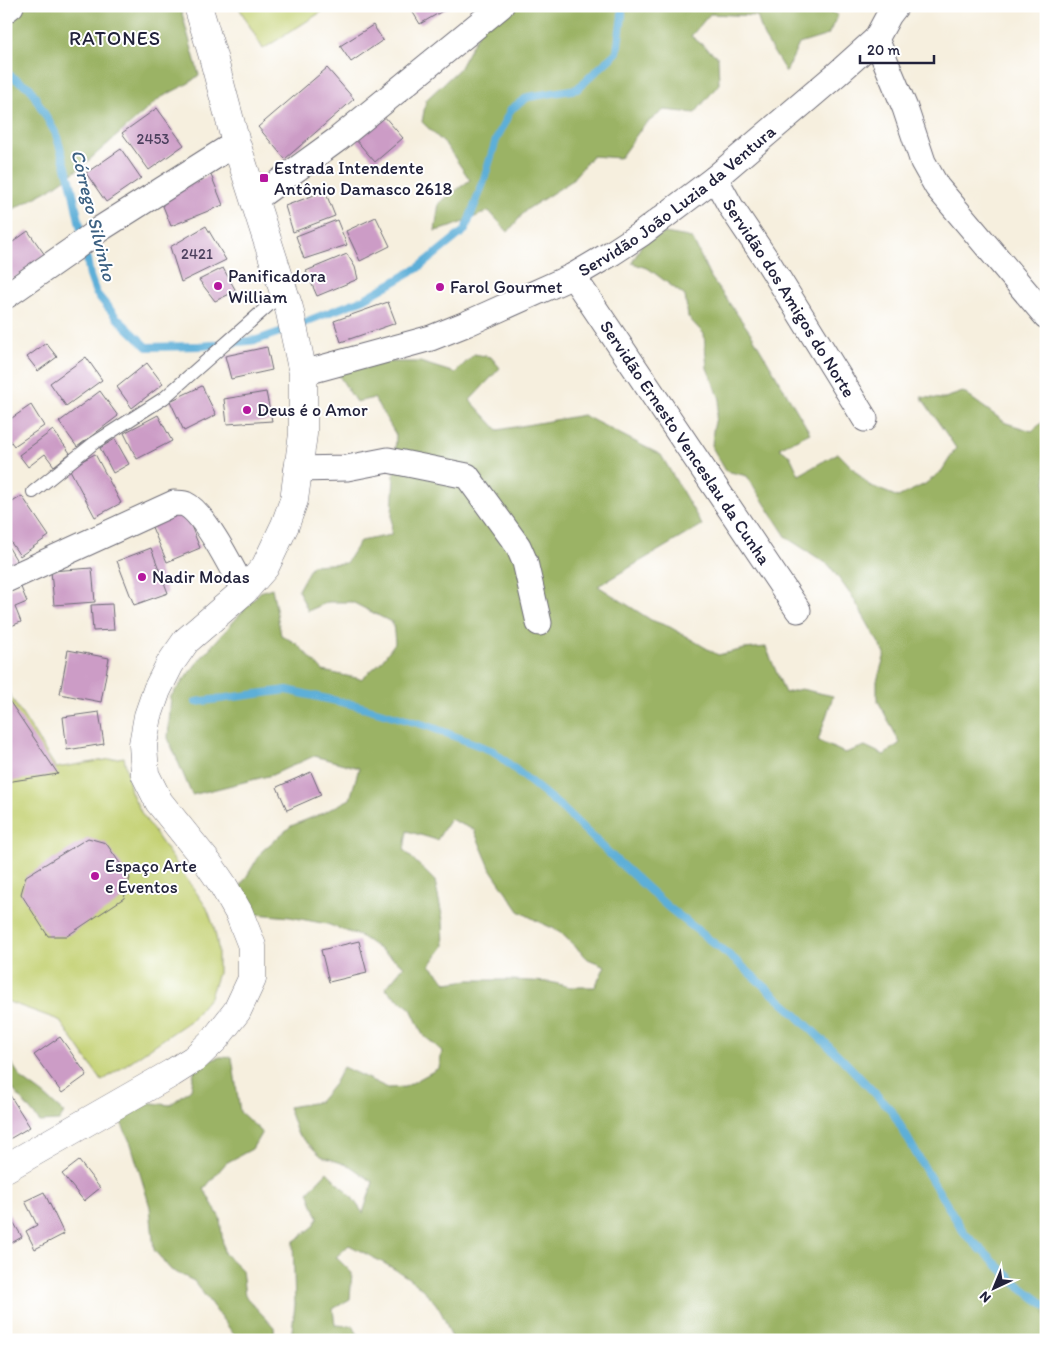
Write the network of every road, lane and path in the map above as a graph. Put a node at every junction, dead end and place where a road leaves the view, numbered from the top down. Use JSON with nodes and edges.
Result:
{"nodes":[{"id":1,"x":11,"y":6,"type":"edge"},
{"id":2,"x":198,"y":6,"type":"edge"},
{"id":3,"x":501,"y":6,"type":"edge"},
{"id":4,"x":896,"y":6,"type":"edge"},
{"id":5,"x":6,"y":10,"type":"edge"},
{"id":6,"x":876,"y":39,"type":"junction"},
{"id":7,"x":236,"y":144,"type":"junction"},
{"id":8,"x":715,"y":178,"type":"junction"},
{"id":9,"x":254,"y":200,"type":"junction"},
{"id":10,"x":573,"y":276,"type":"junction"},
{"id":11,"x":6,"y":296,"type":"edge"},
{"id":12,"x":287,"y":300,"type":"junction"},
{"id":13,"x":1046,"y":316,"type":"edge"},
{"id":14,"x":303,"y":374,"type":"junction"},
{"id":15,"x":865,"y":418,"type":"dead end"},
{"id":16,"x":297,"y":469,"type":"junction"},
{"id":17,"x":33,"y":492,"type":"dead end"},
{"id":18,"x":6,"y":580,"type":"edge"},
{"id":19,"x":244,"y":591,"type":"junction"},
{"id":20,"x":798,"y":610,"type":"dead end"},
{"id":21,"x":539,"y":623,"type":"dead end"},
{"id":22,"x":6,"y":1168,"type":"edge"}],
"edges":[{"from":1,"to":5,"type":"street"},
{"from":2,"to":7,"type":"main road"},
{"from":3,"to":9,"type":"street"},
{"from":4,"to":6,"type":"street","name":"Servidão João Luzia da Ventura"},
{"from":6,"to":8,"type":"street","name":"Servidão João Luzia da Ventura"},
{"from":6,"to":13,"type":"street"},
{"from":7,"to":9,"type":"main road"},
{"from":7,"to":11,"type":"street"},
{"from":8,"to":10,"type":"street","name":"Servidão João Luzia da Ventura"},
{"from":8,"to":15,"type":"street","name":"Servidão dos Amigos do Norte"},
{"from":9,"to":12,"type":"main road"},
{"from":10,"to":14,"type":"street","name":"Servidão João Luzia da Ventura"},
{"from":10,"to":20,"type":"street","name":"Servidão Ernesto Venceslau da Cunha"},
{"from":12,"to":14,"type":"main road"},
{"from":12,"to":17,"type":"lane"},
{"from":14,"to":16,"type":"main road"},
{"from":16,"to":19,"type":"main road"},
{"from":16,"to":21,"type":"street"},
{"from":18,"to":19,"type":"street"},
{"from":19,"to":22,"type":"main road"}]}
